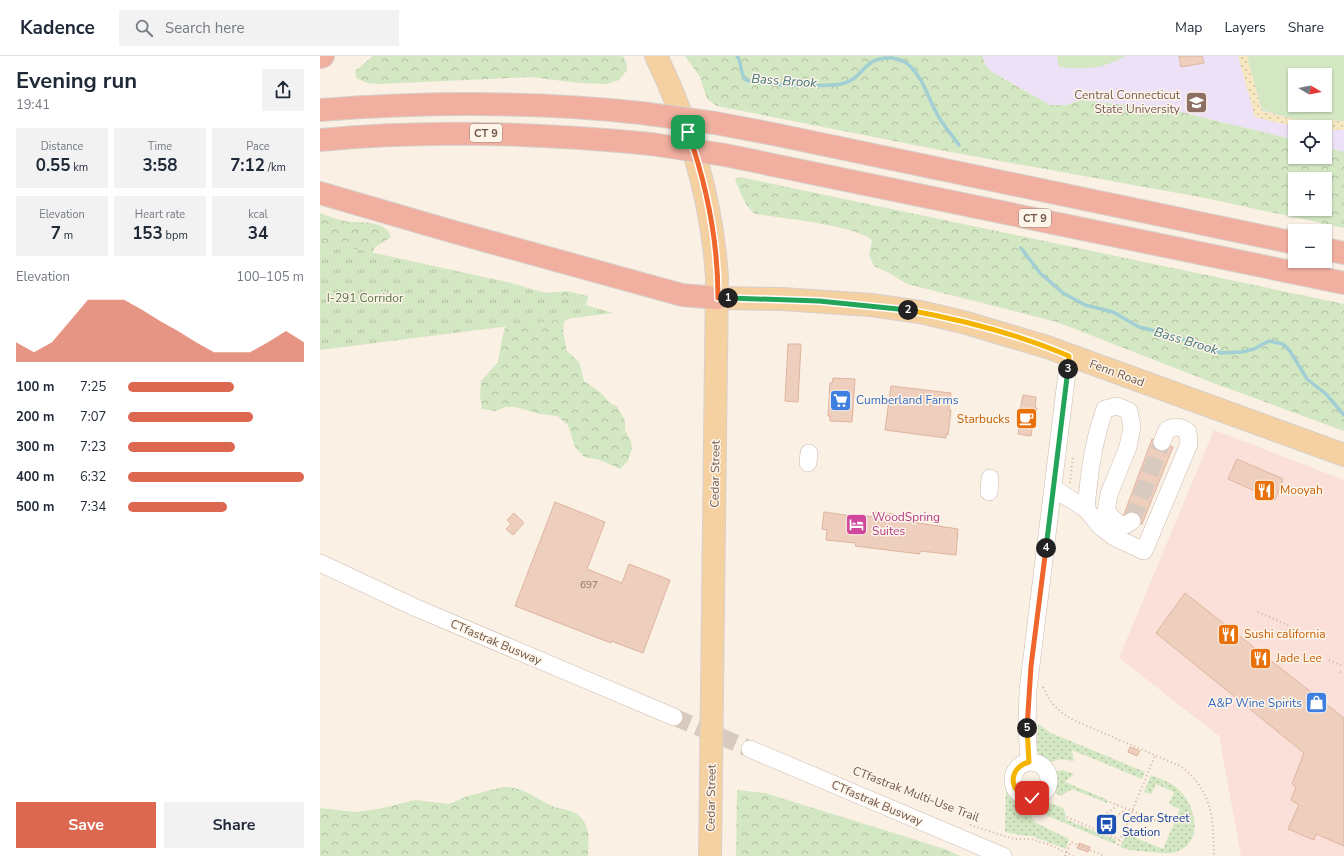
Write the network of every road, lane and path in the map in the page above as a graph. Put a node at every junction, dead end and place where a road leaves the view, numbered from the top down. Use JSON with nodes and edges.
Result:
{"nodes":[{"id":1,"x":656,"y":56,"type":"edge"},
{"id":2,"x":320,"y":110,"type":"edge"},
{"id":3,"x":320,"y":140,"type":"edge"},
{"id":4,"x":320,"y":193,"type":"edge"},
{"id":5,"x":1288,"y":242,"type":"edge"},
{"id":6,"x":1332,"y":250,"type":"edge"},
{"id":7,"x":1344,"y":253,"type":"edge"},
{"id":8,"x":1344,"y":283,"type":"edge"},
{"id":9,"x":718,"y":298,"type":"junction"},
{"id":10,"x":1069,"y":356,"type":"junction"},
{"id":11,"x":1162,"y":442,"type":"tunnel mouth"},
{"id":12,"x":1073,"y":454,"type":"dead end"},
{"id":13,"x":1344,"y":455,"type":"edge"},
{"id":14,"x":1060,"y":492,"type":"junction"},
{"id":15,"x":1086,"y":509,"type":"junction"},
{"id":16,"x":1132,"y":521,"type":"dead end"},
{"id":17,"x":320,"y":563,"type":"edge"},
{"id":18,"x":1258,"y":612,"type":"dead end"},
{"id":19,"x":1288,"y":625,"type":"dead end"},
{"id":20,"x":1285,"y":631,"type":"dead end"},
{"id":21,"x":1299,"y":637,"type":"dead end"},
{"id":22,"x":1329,"y":660,"type":"dead end"},
{"id":23,"x":1342,"y":666,"type":"dead end"},
{"id":24,"x":1340,"y":672,"type":"dead end"},
{"id":25,"x":1344,"y":674,"type":"edge"},
{"id":26,"x":1043,"y":680,"type":"dead end"},
{"id":27,"x":674,"y":717,"type":"tunnel mouth"},
{"id":28,"x":750,"y":750,"type":"tunnel mouth"},
{"id":29,"x":1155,"y":756,"type":"junction"},
{"id":30,"x":1029,"y":762,"type":"dead end"},
{"id":31,"x":1110,"y":802,"type":"dead end"},
{"id":32,"x":1118,"y":805,"type":"junction"},
{"id":33,"x":1127,"y":809,"type":"junction"},
{"id":34,"x":1132,"y":811,"type":"junction"},
{"id":35,"x":1067,"y":817,"type":"dead end"},
{"id":36,"x":1101,"y":818,"type":"dead end"},
{"id":37,"x":1157,"y":821,"type":"dead end"},
{"id":38,"x":1110,"y":822,"type":"dead end"},
{"id":39,"x":968,"y":825,"type":"dead end"},
{"id":40,"x":1125,"y":828,"type":"dead end"},
{"id":41,"x":1122,"y":834,"type":"dead end"},
{"id":42,"x":1120,"y":840,"type":"junction"},
{"id":43,"x":1118,"y":845,"type":"dead end"},
{"id":44,"x":1066,"y":853,"type":"junction"},
{"id":45,"x":1098,"y":855,"type":"edge"},
{"id":46,"x":710,"y":856,"type":"edge"},
{"id":47,"x":1003,"y":856,"type":"edge"},
{"id":48,"x":1065,"y":856,"type":"edge"},
{"id":49,"x":1073,"y":856,"type":"edge"},
{"id":50,"x":1105,"y":856,"type":"edge"},
{"id":51,"x":1214,"y":856,"type":"edge"}],
"edges":[{"from":1,"to":9,"type":"main road","name":"Cedar Street"},
{"from":2,"to":5,"type":"highway","number":"CT 9","bridge":true},
{"from":3,"to":8,"type":"highway","number":"CT 9","bridge":true},
{"from":4,"to":9,"type":"highway"},
{"from":6,"to":7,"type":"highway"},
{"from":9,"to":10,"type":"main road","name":"Fenn Road"},
{"from":9,"to":46,"type":"main road","name":"Cedar Street"},
{"from":10,"to":13,"type":"main road","name":"Fenn Road"},
{"from":10,"to":14,"type":"street"},
{"from":11,"to":15,"type":"street"},
{"from":12,"to":14,"type":"path"},
{"from":14,"to":15,"type":"street"},
{"from":14,"to":30,"type":"street"},
{"from":15,"to":16,"type":"street"},
{"from":17,"to":27,"type":"street","name":"CTfastrak Busway"},
{"from":18,"to":19,"type":"path"},
{"from":20,"to":21,"type":"path"},
{"from":22,"to":23,"type":"path"},
{"from":24,"to":25,"type":"path"},
{"from":26,"to":29,"type":"path"},
{"from":28,"to":47,"type":"street","name":"CTfastrak Busway"},
{"from":29,"to":34,"type":"path"},
{"from":29,"to":51,"type":"path"},
{"from":31,"to":32,"type":"path"},
{"from":32,"to":33,"type":"path"},
{"from":32,"to":36,"type":"path"},
{"from":33,"to":34,"type":"path"},
{"from":33,"to":38,"type":"path"},
{"from":34,"to":37,"type":"path"},
{"from":34,"to":40,"type":"path"},
{"from":35,"to":42,"type":"path"},
{"from":39,"to":44,"type":"path","name":"CTfastrak Multi-Use Trail"},
{"from":41,"to":42,"type":"path"},
{"from":42,"to":43,"type":"path"},
{"from":44,"to":45,"type":"path"},
{"from":44,"to":48,"type":"path"},
{"from":44,"to":49,"type":"path","name":"CTfastrak Multi-Use Trail"},
{"from":45,"to":50,"type":"path"}]}
